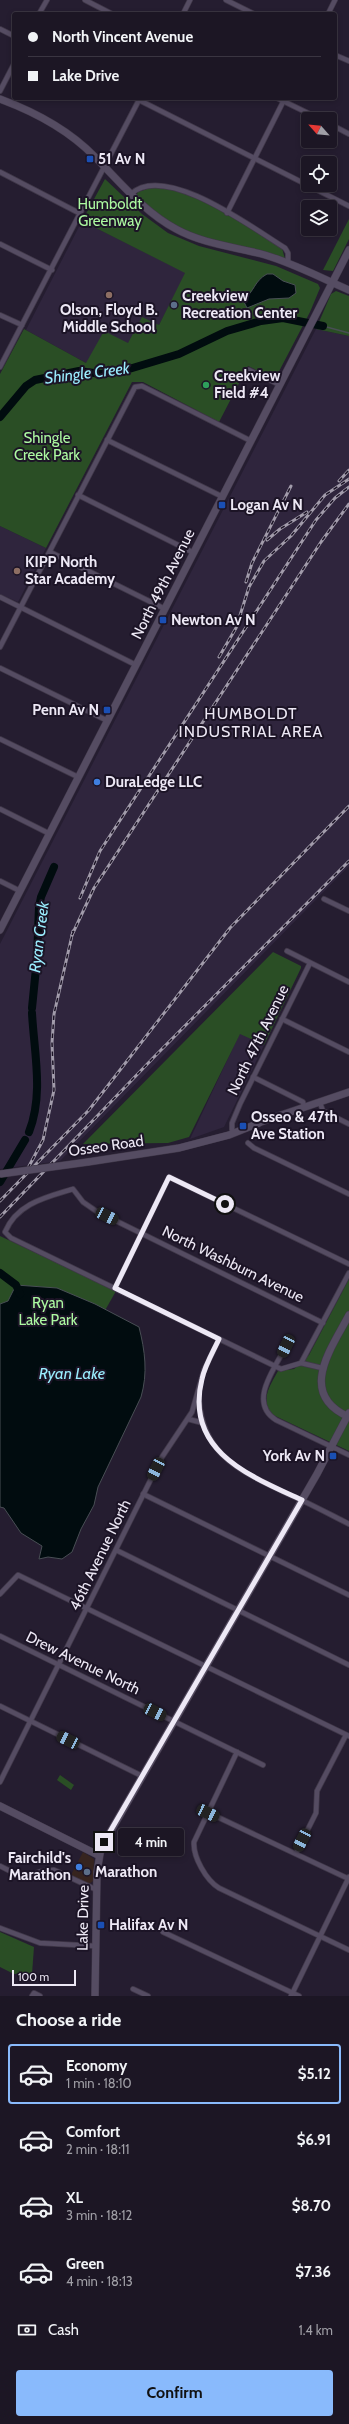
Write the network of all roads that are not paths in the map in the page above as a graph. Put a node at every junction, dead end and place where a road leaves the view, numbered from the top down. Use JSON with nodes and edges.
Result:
{"nodes":[{"id":1,"x":47,"y":0,"type":"edge"},
{"id":2,"x":84,"y":0,"type":"edge"},
{"id":3,"x":190,"y":0,"type":"edge"},
{"id":4,"x":226,"y":0,"type":"edge"},
{"id":5,"x":335,"y":0,"type":"edge"},
{"id":6,"x":41,"y":12,"type":"edge"},
{"id":7,"x":108,"y":12,"type":"edge"},
{"id":8,"x":183,"y":12,"type":"edge"},
{"id":9,"x":250,"y":12,"type":"edge"},
{"id":10,"x":329,"y":12,"type":"edge"},
{"id":11,"x":0,"y":29,"type":"edge"},
{"id":12,"x":12,"y":35,"type":"edge"},
{"id":13,"x":337,"y":55,"type":"edge"},
{"id":14,"x":349,"y":62,"type":"edge"},
{"id":15,"x":12,"y":68,"type":"edge"},
{"id":16,"x":0,"y":91,"type":"edge"},
{"id":17,"x":0,"y":100,"type":"edge"},
{"id":18,"x":138,"y":100,"type":"edge"},
{"id":19,"x":140,"y":100,"type":"edge"},
{"id":20,"x":284,"y":100,"type":"edge"},
{"id":21,"x":307,"y":112,"type":"edge"},
{"id":22,"x":337,"y":128,"type":"edge"},
{"id":23,"x":349,"y":134,"type":"edge"},
{"id":24,"x":254,"y":159,"type":"junction"},
{"id":25,"x":104,"y":167,"type":"junction"},
{"id":26,"x":0,"y":172,"type":"edge"},
{"id":27,"x":131,"y":194,"type":"junction"},
{"id":28,"x":349,"y":206,"type":"edge"},
{"id":29,"x":227,"y":212,"type":"junction"},
{"id":30,"x":81,"y":214,"type":"junction"},
{"id":31,"x":0,"y":244,"type":"edge"},
{"id":32,"x":349,"y":250,"type":"edge"},
{"id":33,"x":288,"y":263,"type":"junction"},
{"id":34,"x":52,"y":270,"type":"junction"},
{"id":35,"x":332,"y":283,"type":"junction"},
{"id":36,"x":349,"y":290,"type":"edge"},
{"id":37,"x":0,"y":314,"type":"edge"},
{"id":38,"x":22,"y":326,"type":"junction"},
{"id":39,"x":0,"y":367,"type":"edge"},
{"id":40,"x":249,"y":370,"type":"dead end"},
{"id":41,"x":280,"y":386,"type":"junction"},
{"id":42,"x":107,"y":440,"type":"junction"},
{"id":43,"x":251,"y":441,"type":"junction"},
{"id":44,"x":78,"y":496,"type":"junction"},
{"id":45,"x":223,"y":497,"type":"junction"},
{"id":46,"x":50,"y":552,"type":"junction"},
{"id":47,"x":194,"y":553,"type":"junction"},
{"id":48,"x":0,"y":597,"type":"edge"},
{"id":49,"x":21,"y":607,"type":"junction"},
{"id":50,"x":165,"y":609,"type":"junction"},
{"id":51,"x":0,"y":647,"type":"edge"},
{"id":52,"x":136,"y":665,"type":"junction"},
{"id":53,"x":0,"y":668,"type":"edge"},
{"id":54,"x":108,"y":721,"type":"junction"},
{"id":55,"x":0,"y":739,"type":"edge"},
{"id":56,"x":78,"y":777,"type":"junction"},
{"id":57,"x":0,"y":809,"type":"edge"},
{"id":58,"x":50,"y":834,"type":"junction"},
{"id":59,"x":0,"y":881,"type":"edge"},
{"id":60,"x":20,"y":891,"type":"junction"},
{"id":61,"x":324,"y":899,"type":"dead end"},
{"id":62,"x":349,"y":911,"type":"edge"},
{"id":63,"x":0,"y":930,"type":"edge"},
{"id":64,"x":287,"y":951,"type":"dead end"},
{"id":65,"x":310,"y":962,"type":"junction"},
{"id":66,"x":349,"y":982,"type":"edge"},
{"id":67,"x":282,"y":1020,"type":"junction"},
{"id":68,"x":349,"y":1052,"type":"edge"},
{"id":69,"x":254,"y":1077,"type":"junction"},
{"id":70,"x":349,"y":1092,"type":"edge"},
{"id":71,"x":320,"y":1103,"type":"junction"},
{"id":72,"x":304,"y":1108,"type":"junction"},
{"id":73,"x":259,"y":1123,"type":"junction"},
{"id":74,"x":349,"y":1124,"type":"edge"},
{"id":75,"x":232,"y":1130,"type":"junction"},
{"id":76,"x":214,"y":1138,"type":"junction"},
{"id":77,"x":248,"y":1143,"type":"dead end"},
{"id":78,"x":0,"y":1174,"type":"edge"},
{"id":79,"x":349,"y":1194,"type":"edge"},
{"id":80,"x":143,"y":1233,"type":"junction"},
{"id":81,"x":349,"y":1264,"type":"edge"},
{"id":82,"x":349,"y":1273,"type":"edge"},
{"id":83,"x":115,"y":1288,"type":"junction"},
{"id":84,"x":349,"y":1316,"type":"edge"},
{"id":85,"x":323,"y":1322,"type":"junction"},
{"id":86,"x":219,"y":1339,"type":"junction"},
{"id":87,"x":286,"y":1346,"type":"dead end"},
{"id":88,"x":301,"y":1363,"type":"junction"},
{"id":89,"x":276,"y":1367,"type":"junction"},
{"id":90,"x":322,"y":1368,"type":"junction"},
{"id":91,"x":199,"y":1396,"type":"junction"},
{"id":92,"x":349,"y":1416,"type":"edge"},
{"id":93,"x":188,"y":1419,"type":"junction"},
{"id":94,"x":203,"y":1423,"type":"junction"},
{"id":95,"x":332,"y":1447,"type":"junction"},
{"id":96,"x":349,"y":1455,"type":"edge"},
{"id":97,"x":143,"y":1494,"type":"junction"},
{"id":98,"x":302,"y":1500,"type":"junction"},
{"id":99,"x":349,"y":1524,"type":"edge"},
{"id":100,"x":116,"y":1550,"type":"junction"},
{"id":101,"x":270,"y":1555,"type":"junction"},
{"id":102,"x":0,"y":1594,"type":"edge"},
{"id":103,"x":349,"y":1594,"type":"edge"},
{"id":104,"x":87,"y":1608,"type":"junction"},
{"id":105,"x":239,"y":1610,"type":"junction"},
{"id":106,"x":0,"y":1636,"type":"edge"},
{"id":107,"x":59,"y":1664,"type":"junction"},
{"id":108,"x":349,"y":1665,"type":"edge"},
{"id":109,"x":206,"y":1666,"type":"junction"},
{"id":110,"x":0,"y":1706,"type":"edge"},
{"id":111,"x":30,"y":1721,"type":"junction"},
{"id":112,"x":174,"y":1722,"type":"junction"},
{"id":113,"x":347,"y":1736,"type":"edge"},
{"id":114,"x":237,"y":1752,"type":"junction"},
{"id":115,"x":263,"y":1765,"type":"dead end"},
{"id":116,"x":142,"y":1776,"type":"junction"},
{"id":117,"x":0,"y":1782,"type":"edge"},
{"id":118,"x":0,"y":1806,"type":"edge"},
{"id":119,"x":208,"y":1813,"type":"junction"},
{"id":120,"x":296,"y":1853,"type":"junction"},
{"id":121,"x":98,"y":1855,"type":"junction"},
{"id":122,"x":0,"y":1866,"type":"edge"},
{"id":123,"x":349,"y":1878,"type":"edge"},
{"id":124,"x":97,"y":1890,"type":"junction"},
{"id":125,"x":0,"y":1928,"type":"edge"},
{"id":126,"x":163,"y":1932,"type":"dead end"},
{"id":127,"x":321,"y":1937,"type":"junction"},
{"id":128,"x":95,"y":1946,"type":"junction"},
{"id":129,"x":349,"y":1950,"type":"edge"},
{"id":130,"x":132,"y":1989,"type":"dead end"},
{"id":131,"x":33,"y":1994,"type":"edge"},
{"id":132,"x":292,"y":1995,"type":"edge"},
{"id":133,"x":40,"y":1996,"type":"edge"},
{"id":134,"x":95,"y":1996,"type":"edge"},
{"id":135,"x":148,"y":1996,"type":"edge"},
{"id":136,"x":299,"y":1996,"type":"edge"}],
"edges":[{"from":1,"to":6,"type":"street"},
{"from":2,"to":7,"type":"street"},
{"from":3,"to":8,"type":"street"},
{"from":4,"to":9,"type":"street"},
{"from":5,"to":10,"type":"street"},
{"from":11,"to":12,"type":"street"},
{"from":13,"to":14,"type":"street"},
{"from":15,"to":16,"type":"street"},
{"from":17,"to":25,"type":"street"},
{"from":18,"to":25,"type":"street"},
{"from":19,"to":24,"type":"street"},
{"from":20,"to":21,"type":"street"},
{"from":20,"to":24,"type":"street"},
{"from":22,"to":23,"type":"street"},
{"from":24,"to":28,"type":"street"},
{"from":24,"to":29,"type":"street"},
{"from":25,"to":27,"type":"street"},
{"from":25,"to":30,"type":"street"},
{"from":26,"to":30,"type":"street"},
{"from":27,"to":29,"type":"street"},
{"from":27,"to":33,"type":"street"},
{"from":29,"to":33,"type":"street"},
{"from":30,"to":34,"type":"street"},
{"from":31,"to":34,"type":"street"},
{"from":32,"to":35,"type":"street","name":"North 49th Avenue"},
{"from":33,"to":35,"type":"street"},
{"from":34,"to":38,"type":"street"},
{"from":35,"to":36,"type":"street"},
{"from":35,"to":41,"type":"street","name":"North 49th Avenue"},
{"from":37,"to":38,"type":"street"},
{"from":38,"to":39,"type":"street"},
{"from":40,"to":41,"type":"street"},
{"from":41,"to":43,"type":"street","name":"North 49th Avenue"},
{"from":42,"to":43,"type":"street"},
{"from":42,"to":44,"type":"street"},
{"from":42,"to":45,"type":"street"},
{"from":43,"to":45,"type":"street","name":"North 49th Avenue"},
{"from":44,"to":46,"type":"street"},
{"from":44,"to":47,"type":"street"},
{"from":45,"to":47,"type":"street","name":"North 49th Avenue"},
{"from":46,"to":49,"type":"street"},
{"from":46,"to":50,"type":"street"},
{"from":47,"to":50,"type":"street","name":"North 49th Avenue"},
{"from":48,"to":49,"type":"street"},
{"from":49,"to":51,"type":"street"},
{"from":49,"to":52,"type":"street"},
{"from":50,"to":52,"type":"street","name":"North 49th Avenue"},
{"from":52,"to":54,"type":"street","name":"North 49th Avenue"},
{"from":53,"to":54,"type":"street"},
{"from":54,"to":56,"type":"street","name":"North 49th Avenue"},
{"from":55,"to":56,"type":"street"},
{"from":56,"to":58,"type":"street","name":"North 49th Avenue"},
{"from":57,"to":58,"type":"street"},
{"from":58,"to":60,"type":"street","name":"North 49th Avenue"},
{"from":59,"to":60,"type":"street"},
{"from":60,"to":63,"type":"street","name":"North 49th Avenue"},
{"from":61,"to":62,"type":"street"},
{"from":64,"to":65,"type":"street"},
{"from":65,"to":66,"type":"street"},
{"from":65,"to":67,"type":"street","name":"North 47th Avenue"},
{"from":67,"to":68,"type":"street"},
{"from":67,"to":69,"type":"street","name":"North 47th Avenue"},
{"from":69,"to":72,"type":"street"},
{"from":69,"to":75,"type":"street","name":"North 47th Avenue"},
{"from":70,"to":71,"type":"street","name":"Osseo Road"},
{"from":71,"to":72,"type":"street","name":"Osseo Road"},
{"from":71,"to":74,"type":"street"},
{"from":72,"to":73,"type":"street","name":"Osseo Road"},
{"from":73,"to":75,"type":"street","name":"Osseo Road"},
{"from":73,"to":76,"type":"street","name":"Osseo Road"},
{"from":75,"to":76,"type":"street","name":"Osseo Road"},
{"from":76,"to":78,"type":"street","name":"Osseo Road","bridge":true},
{"from":77,"to":79,"type":"street"},
{"from":80,"to":81,"type":"street"},
{"from":80,"to":83,"type":"street"},
{"from":80,"to":83,"type":"street","name":"North Washburn Avenue"},
{"from":80,"to":85,"type":"street","name":"North Washburn Avenue"},
{"from":82,"to":85,"type":"street"},
{"from":83,"to":86,"type":"street"},
{"from":84,"to":90,"type":"street"},
{"from":85,"to":88,"type":"street"},
{"from":86,"to":89,"type":"street"},
{"from":86,"to":91,"type":"street","name":"46th Avenue North"},
{"from":87,"to":89,"type":"street"},
{"from":88,"to":89,"type":"street"},
{"from":88,"to":90,"type":"street"},
{"from":89,"to":95,"type":"street"},
{"from":90,"to":92,"type":"street"},
{"from":91,"to":93,"type":"street","name":"46th Avenue North"},
{"from":91,"to":94,"type":"street"},
{"from":92,"to":95,"type":"street","name":"Lake Drive"},
{"from":93,"to":94,"type":"street"},
{"from":93,"to":97,"type":"street","name":"46th Avenue North"},
{"from":94,"to":98,"type":"street"},
{"from":95,"to":96,"type":"street"},
{"from":95,"to":98,"type":"street","name":"Lake Drive"},
{"from":97,"to":100,"type":"street","name":"46th Avenue North"},
{"from":97,"to":101,"type":"street"},
{"from":98,"to":99,"type":"street"},
{"from":98,"to":101,"type":"street","name":"Lake Drive"},
{"from":100,"to":104,"type":"street","name":"46th Avenue North"},
{"from":100,"to":105,"type":"street"},
{"from":101,"to":103,"type":"street"},
{"from":101,"to":105,"type":"street","name":"Lake Drive"},
{"from":102,"to":104,"type":"street"},
{"from":104,"to":107,"type":"street","name":"46th Avenue North"},
{"from":104,"to":109,"type":"street"},
{"from":105,"to":108,"type":"street"},
{"from":105,"to":109,"type":"street","name":"Lake Drive"},
{"from":106,"to":107,"type":"street","name":"Drew Avenue North"},
{"from":107,"to":111,"type":"street","name":"46th Avenue North"},
{"from":107,"to":112,"type":"street","name":"Drew Avenue North"},
{"from":109,"to":112,"type":"street","name":"Lake Drive"},
{"from":109,"to":113,"type":"street"},
{"from":110,"to":111,"type":"street"},
{"from":111,"to":116,"type":"street"},
{"from":111,"to":117,"type":"street","name":"46th Avenue North"},
{"from":112,"to":114,"type":"street","name":"Drew Avenue North"},
{"from":112,"to":116,"type":"street","name":"Lake Drive"},
{"from":113,"to":120,"type":"street"},
{"from":114,"to":115,"type":"street","name":"Drew Avenue North"},
{"from":114,"to":119,"type":"street"},
{"from":116,"to":121,"type":"street","name":"Lake Drive"},
{"from":118,"to":121,"type":"street"},
{"from":119,"to":120,"type":"street"},
{"from":119,"to":127,"type":"street"},
{"from":120,"to":123,"type":"street"},
{"from":121,"to":124,"type":"street","name":"Lake Drive"},
{"from":122,"to":124,"type":"street"},
{"from":123,"to":127,"type":"street"},
{"from":124,"to":128,"type":"street","name":"Lake Drive"},
{"from":125,"to":128,"type":"street"},
{"from":126,"to":132,"type":"street"},
{"from":127,"to":129,"type":"street"},
{"from":127,"to":132,"type":"street"},
{"from":128,"to":134,"type":"street","name":"Lake Drive"},
{"from":130,"to":135,"type":"street"},
{"from":131,"to":133,"type":"street"},
{"from":132,"to":136,"type":"street"}]}
